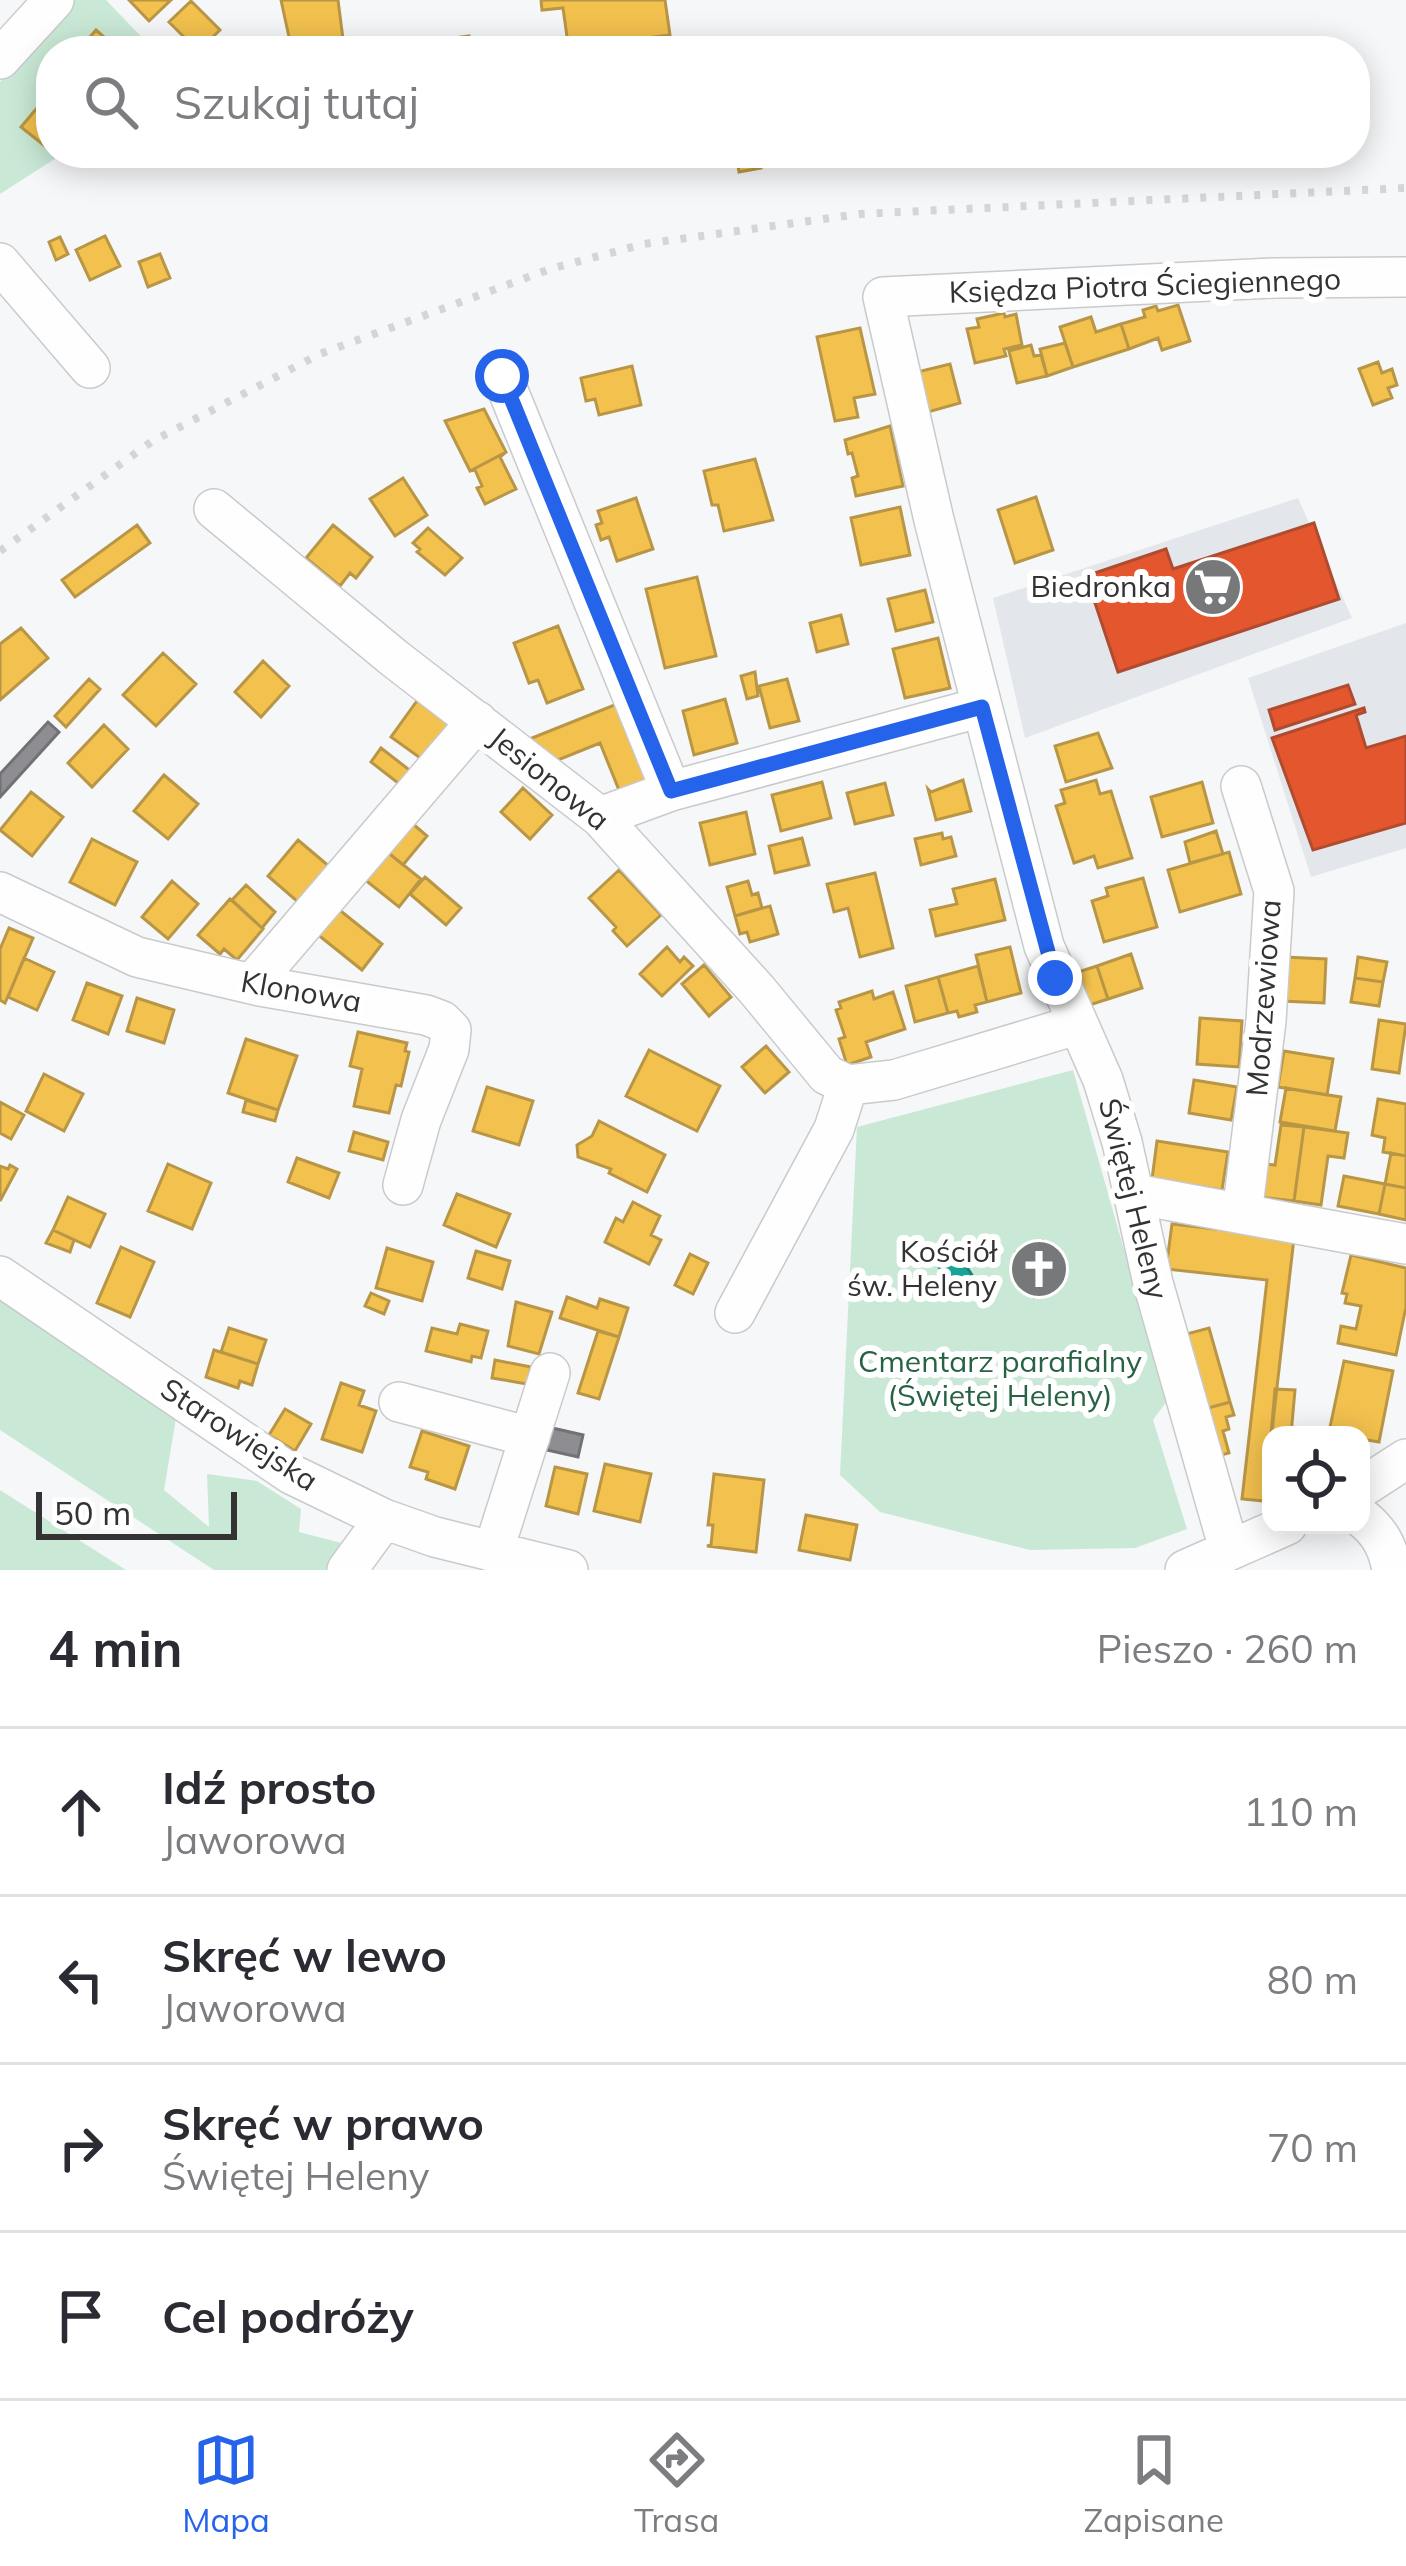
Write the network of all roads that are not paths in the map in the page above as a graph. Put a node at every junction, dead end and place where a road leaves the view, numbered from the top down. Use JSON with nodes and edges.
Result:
{"nodes":[{"id":1,"x":54,"y":0,"type":"edge"},
{"id":2,"x":0,"y":59,"type":"edge"},
{"id":3,"x":0,"y":263,"type":"edge"},
{"id":4,"x":1406,"y":277,"type":"edge"},
{"id":5,"x":884,"y":296,"type":"joint"},
{"id":6,"x":90,"y":368,"type":"dead end"},
{"id":7,"x":502,"y":376,"type":"dead end"},
{"id":8,"x":214,"y":508,"type":"dead end"},
{"id":9,"x":982,"y":707,"type":"junction"},
{"id":10,"x":477,"y":721,"type":"junction"},
{"id":11,"x":1241,"y":786,"type":"dead end"},
{"id":12,"x":671,"y":791,"type":"junction"},
{"id":13,"x":600,"y":817,"type":"junction"},
{"id":14,"x":0,"y":892,"type":"edge"},
{"id":15,"x":252,"y":984,"type":"junction"},
{"id":16,"x":1076,"y":1024,"type":"junction"},
{"id":17,"x":848,"y":1085,"type":"junction"},
{"id":18,"x":403,"y":1185,"type":"dead end"},
{"id":19,"x":1134,"y":1194,"type":"junction"},
{"id":20,"x":1242,"y":1214,"type":"junction"},
{"id":21,"x":1406,"y":1244,"type":"edge"},
{"id":22,"x":0,"y":1276,"type":"edge"},
{"id":23,"x":735,"y":1313,"type":"dead end"},
{"id":24,"x":550,"y":1373,"type":"dead end"},
{"id":25,"x":399,"y":1402,"type":"dead end"},
{"id":26,"x":530,"y":1438,"type":"junction"},
{"id":27,"x":1406,"y":1459,"type":"edge"},
{"id":28,"x":1370,"y":1482,"type":"edge"},
{"id":29,"x":1406,"y":1492,"type":"edge"},
{"id":30,"x":1370,"y":1509,"type":"edge"},
{"id":31,"x":384,"y":1519,"type":"junction"},
{"id":32,"x":1370,"y":1523,"type":"edge"},
{"id":33,"x":1266,"y":1534,"type":"edge"},
{"id":34,"x":1229,"y":1550,"type":"junction"},
{"id":35,"x":493,"y":1552,"type":"junction"},
{"id":36,"x":347,"y":1570,"type":"edge"},
{"id":37,"x":568,"y":1570,"type":"edge"},
{"id":38,"x":1185,"y":1570,"type":"edge"},
{"id":39,"x":1392,"y":1570,"type":"edge"}],
"edges":[{"from":1,"to":2,"type":"street"},
{"from":3,"to":6,"type":"street"},
{"from":4,"to":5,"type":"street","name":"Księdza Piotra Ściegiennego"},
{"from":5,"to":9,"type":"street","name":"Świętej Heleny"},
{"from":7,"to":12,"type":"street"},
{"from":8,"to":10,"type":"street","name":"Jesionowa"},
{"from":9,"to":12,"type":"street"},
{"from":9,"to":16,"type":"street","name":"Świętej Heleny"},
{"from":10,"to":13,"type":"street","name":"Jesionowa"},
{"from":10,"to":15,"type":"street"},
{"from":11,"to":20,"type":"street","name":"Modrzewiowa"},
{"from":12,"to":13,"type":"street"},
{"from":13,"to":17,"type":"street","name":"Jesionowa"},
{"from":14,"to":15,"type":"street","name":"Klonowa"},
{"from":15,"to":18,"type":"street","name":"Klonowa"},
{"from":16,"to":17,"type":"street"},
{"from":16,"to":19,"type":"street","name":"Świętej Heleny"},
{"from":17,"to":23,"type":"street"},
{"from":19,"to":20,"type":"street"},
{"from":19,"to":34,"type":"street","name":"Świętej Heleny"},
{"from":20,"to":21,"type":"street"},
{"from":22,"to":31,"type":"street","name":"Starowiejska"},
{"from":24,"to":26,"type":"street"},
{"from":25,"to":26,"type":"street"},
{"from":26,"to":35,"type":"street"},
{"from":27,"to":28,"type":"street"},
{"from":29,"to":30,"type":"street"},
{"from":31,"to":35,"type":"street","name":"Starowiejska"},
{"from":31,"to":36,"type":"street"},
{"from":32,"to":39,"type":"street"},
{"from":33,"to":34,"type":"street"},
{"from":34,"to":38,"type":"street"},
{"from":35,"to":37,"type":"street","name":"Starowiejska"}]}
